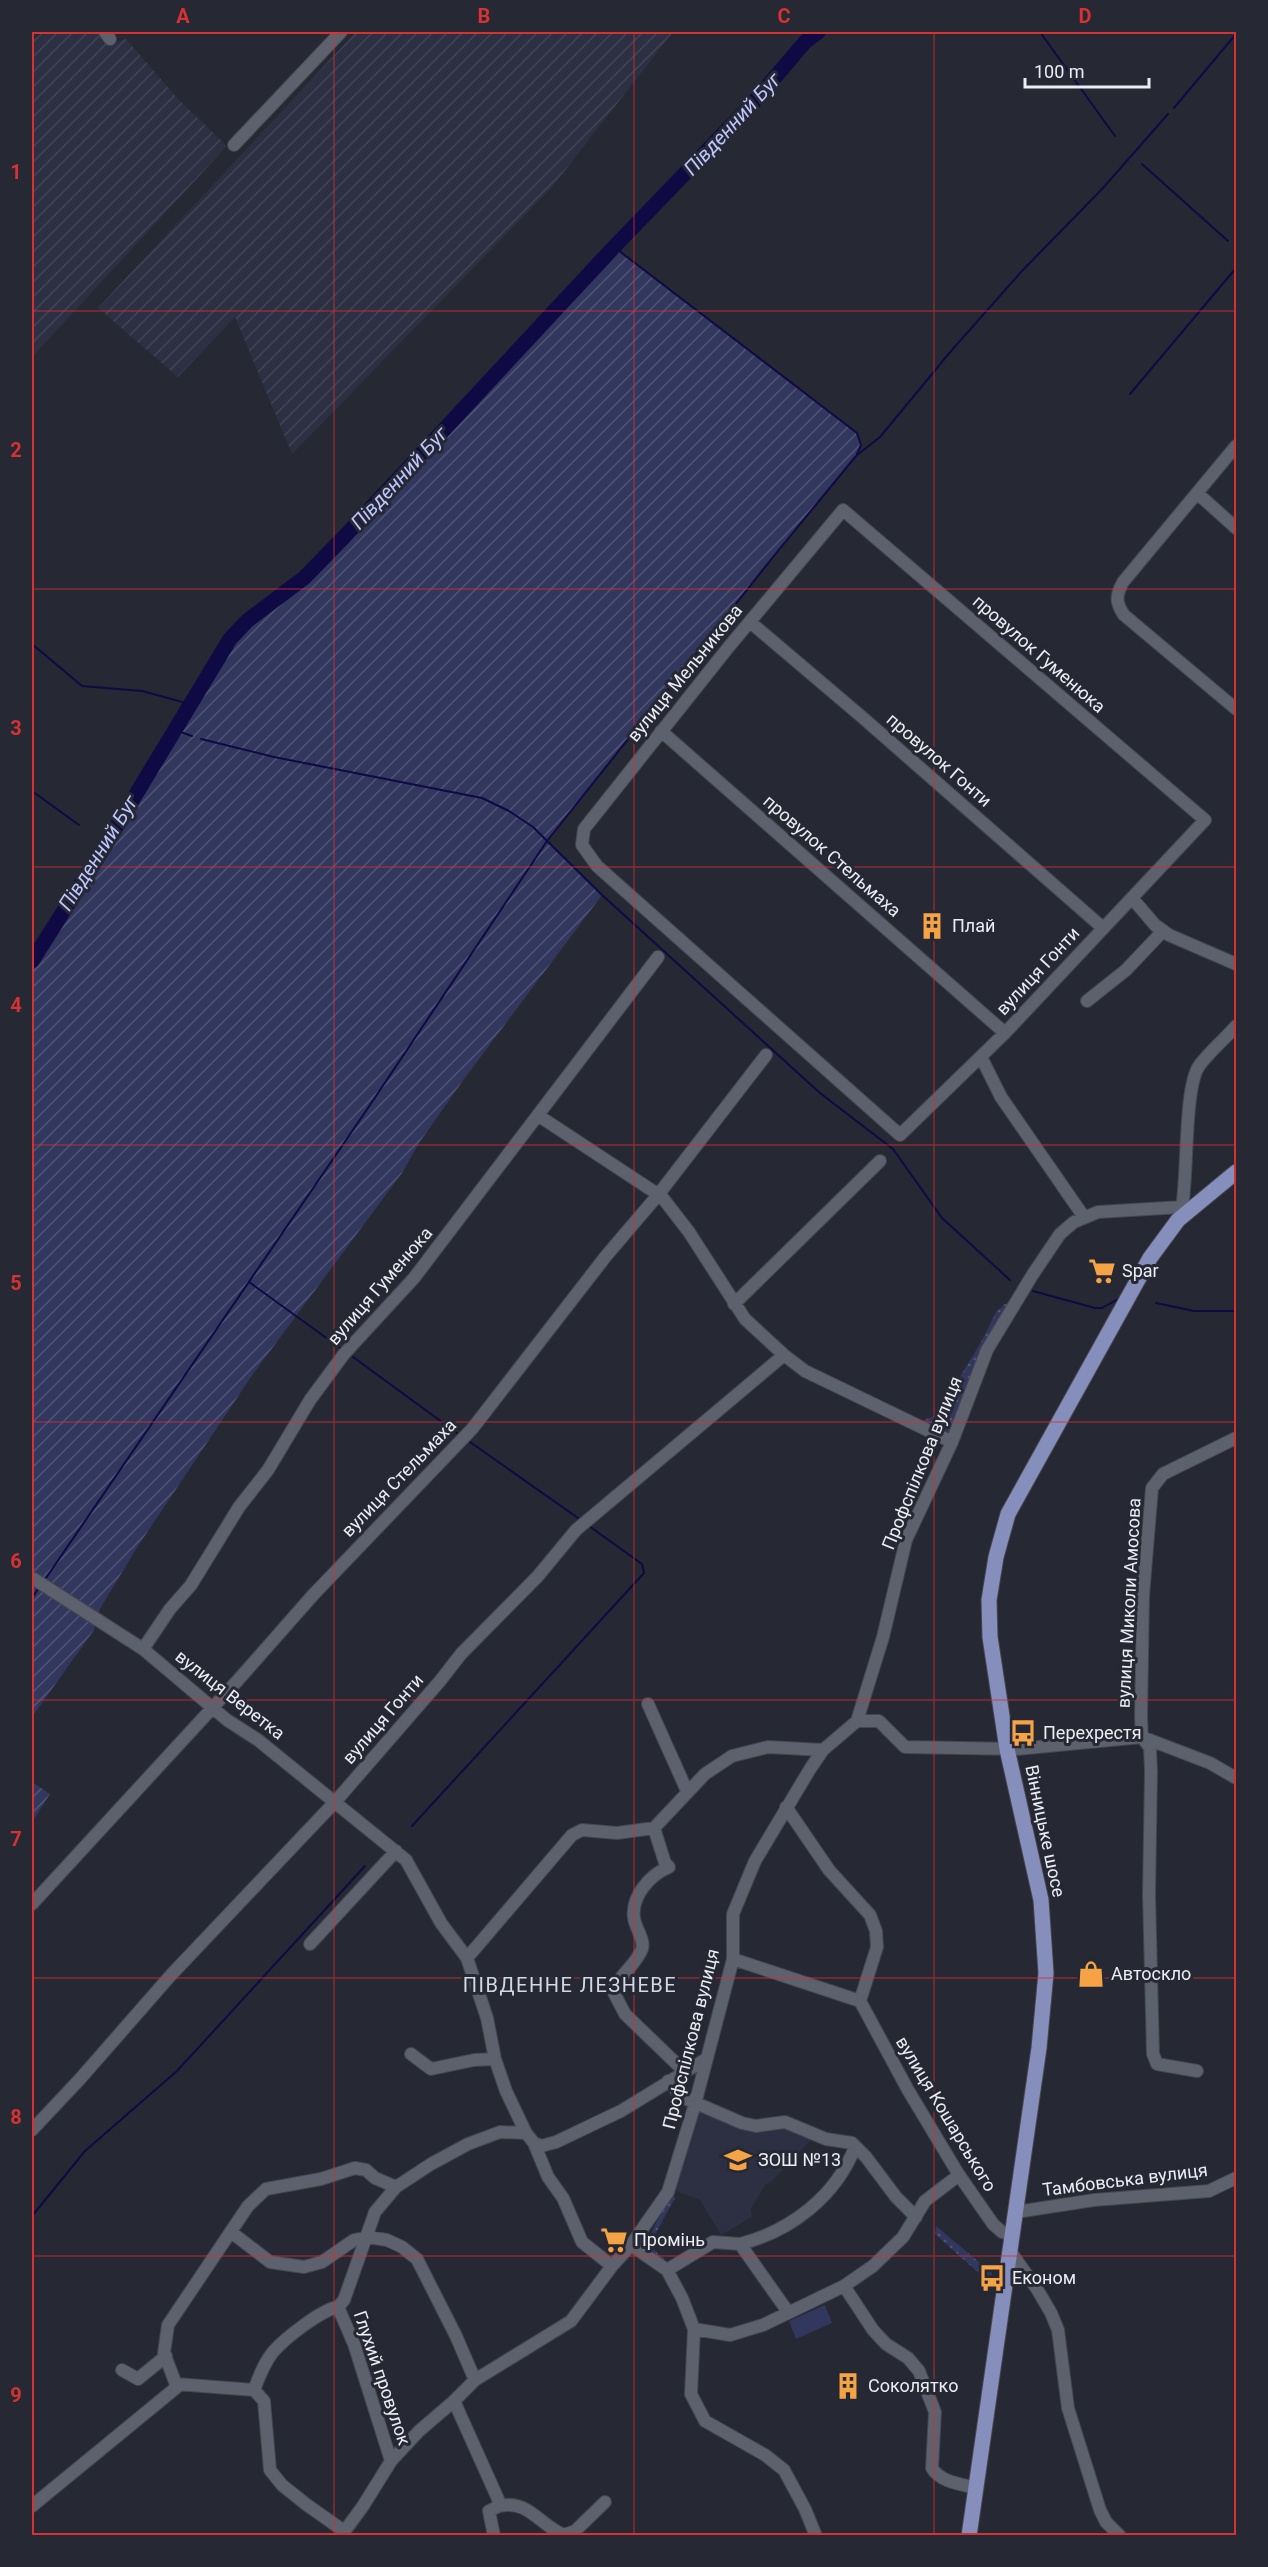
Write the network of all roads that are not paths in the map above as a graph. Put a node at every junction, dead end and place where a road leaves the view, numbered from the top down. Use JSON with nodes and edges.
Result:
{"nodes":[{"id":1,"x":341,"y":32,"type":"edge"},
{"id":2,"x":234,"y":144,"type":"dead end"},
{"id":3,"x":1236,"y":446,"type":"edge"},
{"id":4,"x":1197,"y":493,"type":"junction"},
{"id":5,"x":843,"y":510,"type":"joint"},
{"id":6,"x":1236,"y":528,"type":"edge"},
{"id":7,"x":750,"y":622,"type":"junction"},
{"id":8,"x":1236,"y":709,"type":"edge"},
{"id":9,"x":661,"y":731,"type":"junction"},
{"id":10,"x":1199,"y":827,"type":"joint"},
{"id":11,"x":1132,"y":898,"type":"junction"},
{"id":12,"x":1103,"y":928,"type":"junction"},
{"id":13,"x":1163,"y":931,"type":"junction"},
{"id":14,"x":658,"y":957,"type":"dead end"},
{"id":15,"x":1236,"y":964,"type":"edge"},
{"id":16,"x":1088,"y":1001,"type":"dead end"},
{"id":17,"x":1236,"y":1026,"type":"edge"},
{"id":18,"x":1005,"y":1033,"type":"junction"},
{"id":19,"x":766,"y":1055,"type":"dead end"},
{"id":20,"x":981,"y":1058,"type":"junction"},
{"id":21,"x":539,"y":1116,"type":"junction"},
{"id":22,"x":900,"y":1135,"type":"joint"},
{"id":23,"x":880,"y":1161,"type":"dead end"},
{"id":24,"x":1236,"y":1172,"type":"edge"},
{"id":25,"x":658,"y":1195,"type":"junction"},
{"id":26,"x":1184,"y":1210,"type":"junction"},
{"id":27,"x":1084,"y":1217,"type":"junction"},
{"id":28,"x":734,"y":1304,"type":"junction"},
{"id":29,"x":784,"y":1355,"type":"junction"},
{"id":30,"x":1236,"y":1438,"type":"edge"},
{"id":31,"x":952,"y":1442,"type":"junction"},
{"id":32,"x":34,"y":1579,"type":"dead end"},
{"id":33,"x":143,"y":1649,"type":"junction"},
{"id":34,"x":648,"y":1704,"type":"dead end"},
{"id":35,"x":214,"y":1707,"type":"junction"},
{"id":36,"x":857,"y":1721,"type":"junction"},
{"id":37,"x":1142,"y":1737,"type":"junction"},
{"id":38,"x":1006,"y":1749,"type":"junction"},
{"id":39,"x":823,"y":1750,"type":"junction"},
{"id":40,"x":1236,"y":1778,"type":"edge"},
{"id":41,"x":687,"y":1791,"type":"junction"},
{"id":42,"x":334,"y":1802,"type":"junction"},
{"id":43,"x":786,"y":1807,"type":"junction"},
{"id":44,"x":654,"y":1828,"type":"junction"},
{"id":45,"x":396,"y":1851,"type":"junction"},
{"id":46,"x":32,"y":1904,"type":"edge"},
{"id":47,"x":309,"y":1944,"type":"dead end"},
{"id":48,"x":467,"y":1958,"type":"junction"},
{"id":49,"x":733,"y":1959,"type":"junction"},
{"id":50,"x":860,"y":2001,"type":"junction"},
{"id":51,"x":411,"y":2054,"type":"dead end"},
{"id":52,"x":495,"y":2059,"type":"junction"},
{"id":53,"x":706,"y":2059,"type":"junction"},
{"id":54,"x":684,"y":2071,"type":"junction"},
{"id":55,"x":1197,"y":2071,"type":"dead end"},
{"id":56,"x":668,"y":2081,"type":"junction"},
{"id":57,"x":695,"y":2104,"type":"junction"},
{"id":58,"x":32,"y":2130,"type":"edge"},
{"id":59,"x":530,"y":2138,"type":"junction"},
{"id":60,"x":855,"y":2147,"type":"junction"},
{"id":61,"x":959,"y":2175,"type":"junction"},
{"id":62,"x":1236,"y":2178,"type":"edge"},
{"id":63,"x":396,"y":2187,"type":"junction"},
{"id":64,"x":1016,"y":2212,"type":"junction"},
{"id":65,"x":916,"y":2217,"type":"junction"},
{"id":66,"x":231,"y":2232,"type":"junction"},
{"id":67,"x":1012,"y":2235,"type":"junction"},
{"id":68,"x":368,"y":2237,"type":"junction"},
{"id":69,"x":740,"y":2244,"type":"junction"},
{"id":70,"x":632,"y":2245,"type":"junction"},
{"id":71,"x":1010,"y":2251,"type":"junction"},
{"id":72,"x":612,"y":2266,"type":"junction"},
{"id":73,"x":667,"y":2270,"type":"junction"},
{"id":74,"x":844,"y":2286,"type":"junction"},
{"id":75,"x":338,"y":2307,"type":"junction"},
{"id":76,"x":788,"y":2312,"type":"junction"},
{"id":77,"x":694,"y":2329,"type":"junction"},
{"id":78,"x":166,"y":2356,"type":"junction"},
{"id":79,"x":122,"y":2370,"type":"dead end"},
{"id":80,"x":475,"y":2380,"type":"junction"},
{"id":81,"x":176,"y":2384,"type":"junction"},
{"id":82,"x":254,"y":2390,"type":"junction"},
{"id":83,"x":454,"y":2401,"type":"junction"},
{"id":84,"x":391,"y":2461,"type":"junction"},
{"id":85,"x":976,"y":2488,"type":"junction"},
{"id":86,"x":605,"y":2502,"type":"dead end"},
{"id":87,"x":32,"y":2506,"type":"edge"},
{"id":88,"x":499,"y":2506,"type":"junction"},
{"id":89,"x":1107,"y":2522,"type":"junction"},
{"id":90,"x":342,"y":2533,"type":"edge"},
{"id":91,"x":494,"y":2535,"type":"edge"},
{"id":92,"x":816,"y":2535,"type":"edge"},
{"id":93,"x":969,"y":2535,"type":"edge"},
{"id":94,"x":1106,"y":2535,"type":"edge"},
{"id":95,"x":1120,"y":2535,"type":"edge"}],
"edges":[{"from":1,"to":2,"type":"street"},
{"from":3,"to":4,"type":"street"},
{"from":4,"to":6,"type":"street"},
{"from":4,"to":8,"type":"street"},
{"from":5,"to":7,"type":"street","name":"вулиця Мельникова"},
{"from":5,"to":10,"type":"street","name":"провулок Гуменюка"},
{"from":7,"to":9,"type":"street","name":"вулиця Мельникова"},
{"from":7,"to":12,"type":"street","name":"провулок Гонти"},
{"from":9,"to":18,"type":"street","name":"провулок Стельмаха"},
{"from":9,"to":22,"type":"street","name":"вулиця Мельникова"},
{"from":10,"to":11,"type":"street","name":"вулиця Гонти"},
{"from":11,"to":12,"type":"street","name":"вулиця Гонти"},
{"from":11,"to":13,"type":"street"},
{"from":12,"to":18,"type":"street","name":"вулиця Гонти"},
{"from":13,"to":15,"type":"street"},
{"from":13,"to":16,"type":"street"},
{"from":14,"to":21,"type":"street","name":"вулиця Гуменюка"},
{"from":17,"to":26,"type":"street"},
{"from":18,"to":20,"type":"street","name":"вулиця Гонти"},
{"from":19,"to":25,"type":"street","name":"вулиця Стельмаха"},
{"from":20,"to":22,"type":"street","name":"вулиця Гонти"},
{"from":20,"to":27,"type":"street"},
{"from":21,"to":25,"type":"street"},
{"from":21,"to":33,"type":"street","name":"вулиця Гуменюка"},
{"from":23,"to":28,"type":"street"},
{"from":24,"to":26,"type":"main road","name":"Вінницьке шосе"},
{"from":25,"to":28,"type":"street"},
{"from":25,"to":35,"type":"street","name":"вулиця Стельмаха"},
{"from":26,"to":27,"type":"street","name":"Профспілкова вулиця"},
{"from":26,"to":38,"type":"main road","name":"Вінницьке шосе"},
{"from":27,"to":31,"type":"street","name":"Профспілкова вулиця"},
{"from":28,"to":29,"type":"street"},
{"from":29,"to":31,"type":"street"},
{"from":29,"to":42,"type":"street","name":"вулиця Гонти"},
{"from":30,"to":37,"type":"street","name":"вулиця Миколи Амосова"},
{"from":31,"to":36,"type":"street","name":"Профспілкова вулиця"},
{"from":32,"to":33,"type":"street","name":"вулиця Веретка"},
{"from":33,"to":35,"type":"street","name":"вулиця Веретка"},
{"from":34,"to":41,"type":"street"},
{"from":35,"to":42,"type":"street","name":"вулиця Веретка"},
{"from":35,"to":46,"type":"street","name":"вулиця Стельмаха"},
{"from":36,"to":38,"type":"street"},
{"from":36,"to":39,"type":"street","name":"Профспілкова вулиця"},
{"from":37,"to":38,"type":"street"},
{"from":37,"to":40,"type":"street"},
{"from":37,"to":55,"type":"street","name":"вулиця Миколи Амосова"},
{"from":38,"to":64,"type":"main road","name":"Вінницьке шосе"},
{"from":39,"to":41,"type":"street"},
{"from":39,"to":43,"type":"street","name":"Профспілкова вулиця"},
{"from":41,"to":44,"type":"street"},
{"from":42,"to":45,"type":"street","name":"вулиця Веретка"},
{"from":42,"to":58,"type":"street","name":"вулиця Гонти"},
{"from":43,"to":49,"type":"street","name":"Профспілкова вулиця"},
{"from":43,"to":50,"type":"street"},
{"from":44,"to":48,"type":"street"},
{"from":44,"to":54,"type":"street"},
{"from":45,"to":47,"type":"street"},
{"from":45,"to":48,"type":"street","name":"вулиця Веретка"},
{"from":48,"to":52,"type":"street","name":"вулиця Веретка"},
{"from":49,"to":50,"type":"street"},
{"from":49,"to":53,"type":"street","name":"Профспілкова вулиця"},
{"from":50,"to":61,"type":"street","name":"вулиця Кошарського"},
{"from":51,"to":52,"type":"street"},
{"from":52,"to":59,"type":"street","name":"вулиця Веретка"},
{"from":53,"to":54,"type":"street","name":"Глухий провулок"},
{"from":53,"to":57,"type":"street","name":"Профспілкова вулиця"},
{"from":54,"to":56,"type":"street","name":"Глухий провулок"},
{"from":56,"to":57,"type":"street"},
{"from":56,"to":59,"type":"street","name":"Глухий провулок"},
{"from":57,"to":60,"type":"street"},
{"from":57,"to":70,"type":"street","name":"Профспілкова вулиця"},
{"from":59,"to":63,"type":"street","name":"Глухий провулок"},
{"from":59,"to":72,"type":"street","name":"вулиця Веретка"},
{"from":60,"to":65,"type":"street"},
{"from":60,"to":69,"type":"street"},
{"from":61,"to":65,"type":"street"},
{"from":61,"to":67,"type":"street","name":"вулиця Кошарського"},
{"from":62,"to":64,"type":"street","name":"Тамбовська вулиця"},
{"from":63,"to":66,"type":"street"},
{"from":63,"to":68,"type":"street","name":"Глухий провулок"},
{"from":64,"to":67,"type":"main road","name":"Вінницьке шосе"},
{"from":65,"to":74,"type":"street"},
{"from":66,"to":68,"type":"street"},
{"from":66,"to":78,"type":"street"},
{"from":67,"to":71,"type":"main road","name":"Вінницьке шосе"},
{"from":68,"to":75,"type":"street","name":"Глухий провулок"},
{"from":68,"to":80,"type":"street"},
{"from":69,"to":73,"type":"street"},
{"from":69,"to":76,"type":"street"},
{"from":70,"to":72,"type":"street","name":"Профспілкова вулиця"},
{"from":70,"to":73,"type":"street"},
{"from":71,"to":85,"type":"main road","name":"Вінницьке шосе"},
{"from":71,"to":89,"type":"street"},
{"from":72,"to":80,"type":"street","name":"Профспілкова вулиця"},
{"from":73,"to":77,"type":"street"},
{"from":74,"to":76,"type":"street"},
{"from":74,"to":85,"type":"street"},
{"from":75,"to":82,"type":"street","name":"Глухий провулок"},
{"from":75,"to":84,"type":"street","name":"Глухий провулок"},
{"from":76,"to":77,"type":"street"},
{"from":77,"to":92,"type":"street"},
{"from":78,"to":79,"type":"street"},
{"from":78,"to":81,"type":"street"},
{"from":80,"to":83,"type":"street","name":"Профспілкова вулиця"},
{"from":81,"to":82,"type":"street"},
{"from":81,"to":87,"type":"street"},
{"from":82,"to":90,"type":"street"},
{"from":83,"to":84,"type":"street","name":"Профспілкова вулиця"},
{"from":83,"to":88,"type":"street"},
{"from":84,"to":90,"type":"street","name":"Профспілкова вулиця"},
{"from":85,"to":93,"type":"main road","name":"Вінницьке шосе"},
{"from":86,"to":88,"type":"street"},
{"from":88,"to":91,"type":"street"},
{"from":89,"to":94,"type":"street"},
{"from":89,"to":95,"type":"street"}]}
